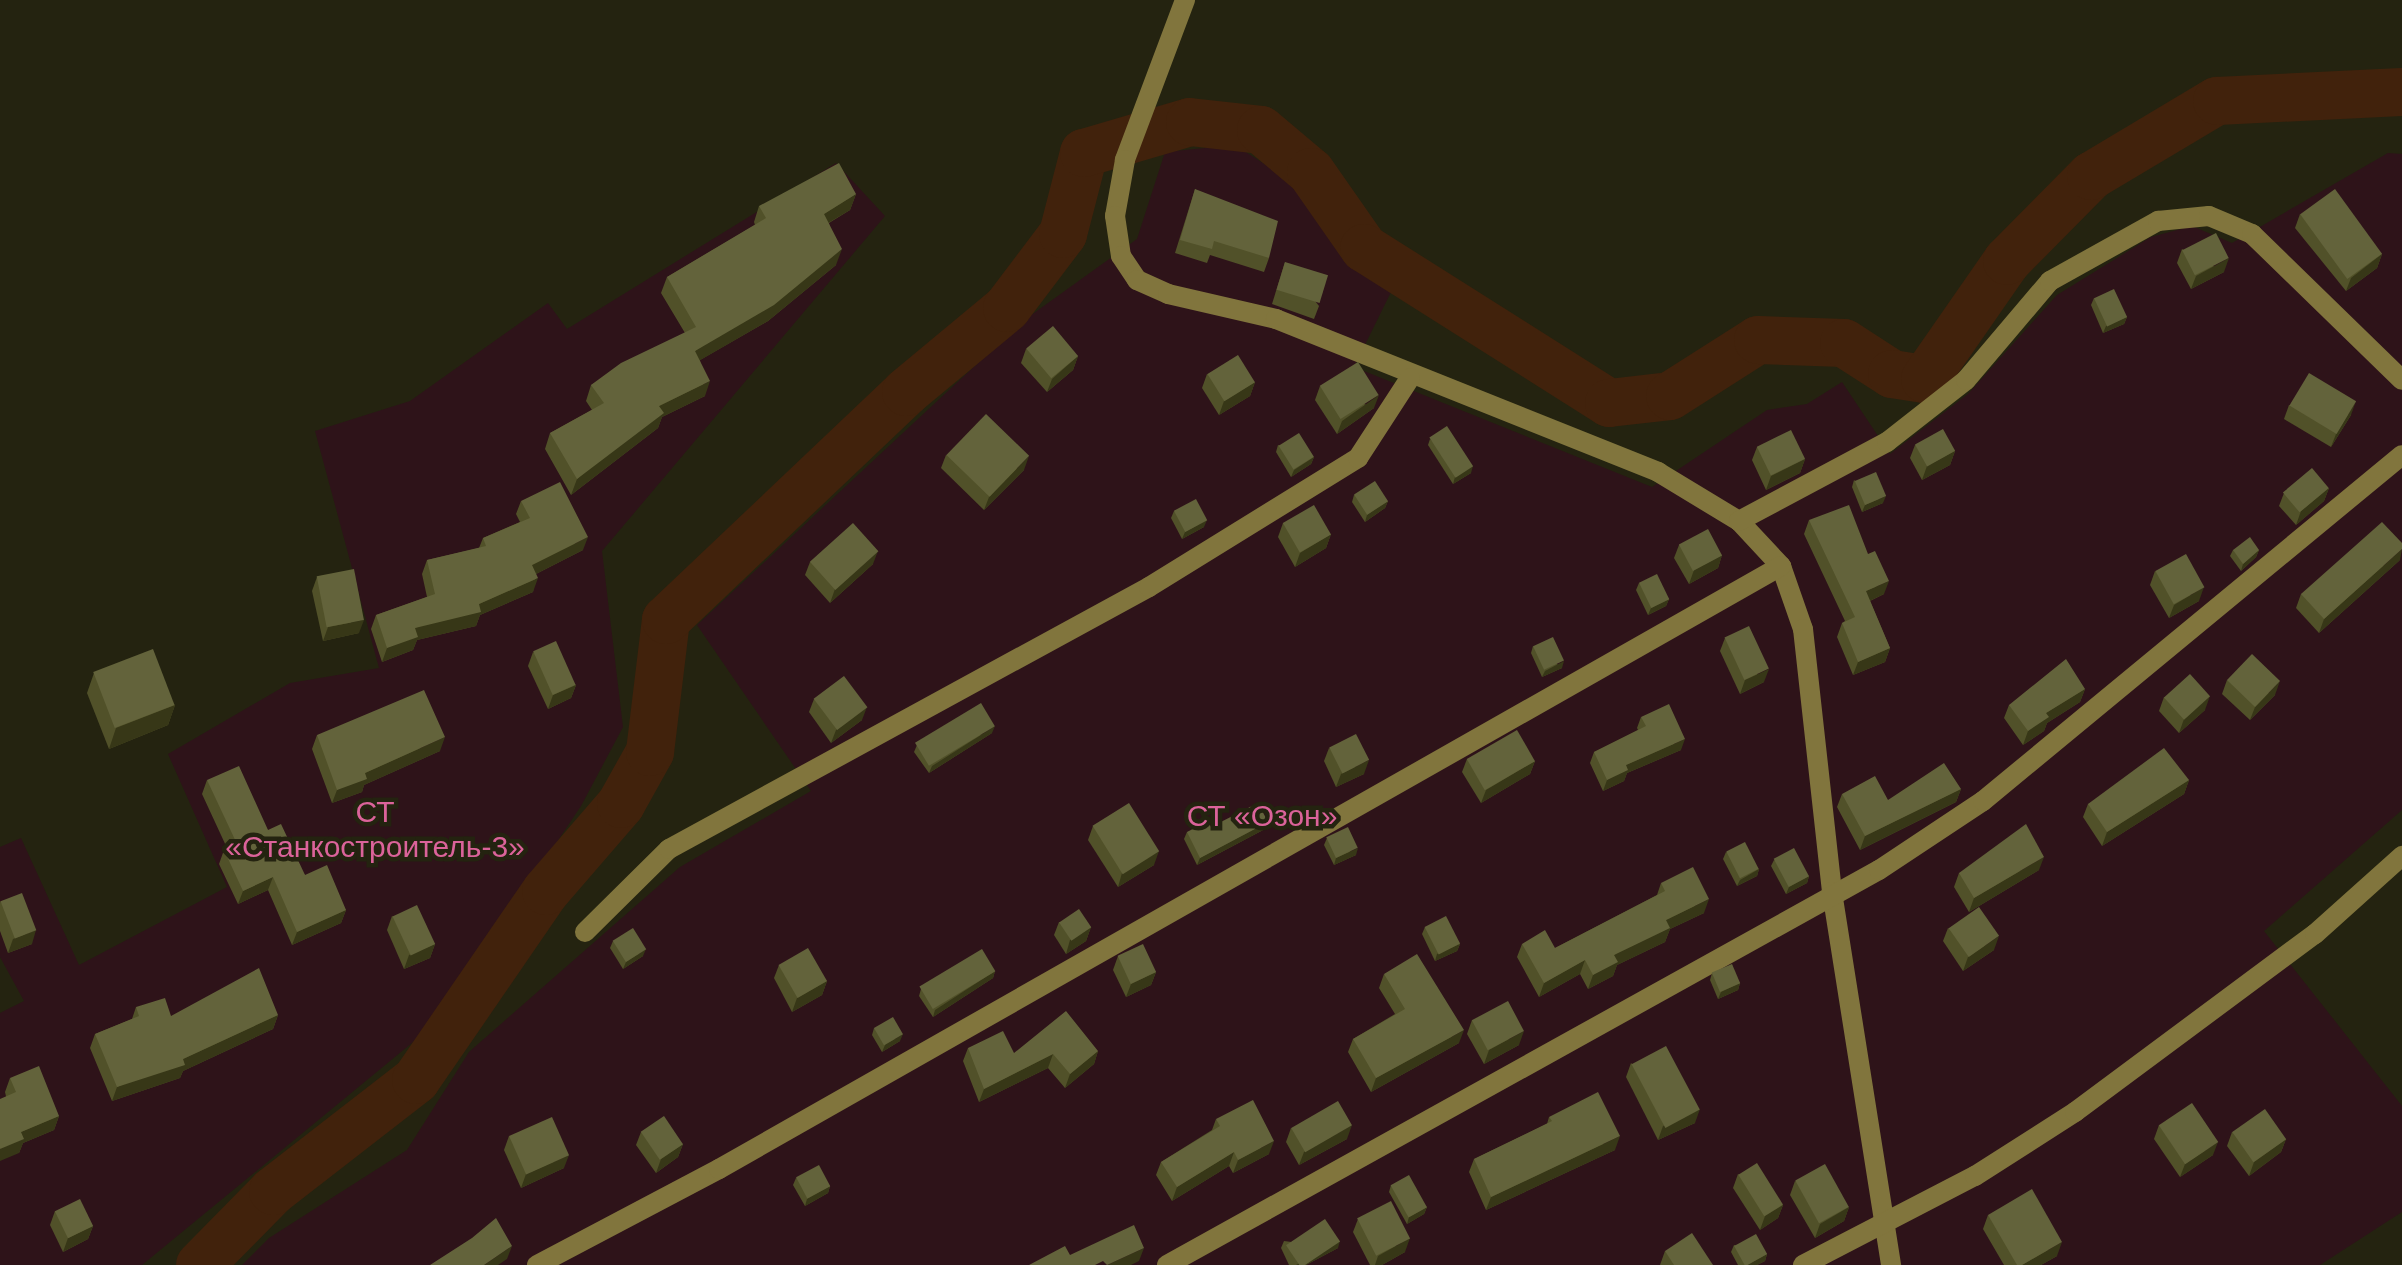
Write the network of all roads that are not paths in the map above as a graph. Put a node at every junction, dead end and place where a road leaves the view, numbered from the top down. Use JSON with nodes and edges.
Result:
{"nodes":[{"id":1,"x":1184,"y":0,"type":"edge"},
{"id":2,"x":1410,"y":378,"type":"junction"},
{"id":3,"x":2402,"y":380,"type":"edge"},
{"id":4,"x":2402,"y":455,"type":"edge"},
{"id":5,"x":1739,"y":521,"type":"junction"},
{"id":6,"x":1781,"y":566,"type":"junction"},
{"id":7,"x":2402,"y":856,"type":"edge"},
{"id":8,"x":1832,"y":892,"type":"junction"},
{"id":9,"x":585,"y":932,"type":"dead end"},
{"id":10,"x":1884,"y":1218,"type":"junction"},
{"id":11,"x":537,"y":1265,"type":"edge"},
{"id":12,"x":1167,"y":1265,"type":"edge"},
{"id":13,"x":1802,"y":1265,"type":"edge"},
{"id":14,"x":1891,"y":1265,"type":"edge"}],
"edges":[{"from":1,"to":2,"type":"street"},
{"from":2,"to":5,"type":"street"},
{"from":2,"to":9,"type":"street"},
{"from":3,"to":5,"type":"street"},
{"from":4,"to":8,"type":"street"},
{"from":5,"to":6,"type":"street"},
{"from":6,"to":8,"type":"street"},
{"from":6,"to":11,"type":"street"},
{"from":7,"to":10,"type":"street"},
{"from":8,"to":10,"type":"street"},
{"from":8,"to":12,"type":"street"},
{"from":10,"to":13,"type":"street"},
{"from":10,"to":14,"type":"street"}]}
